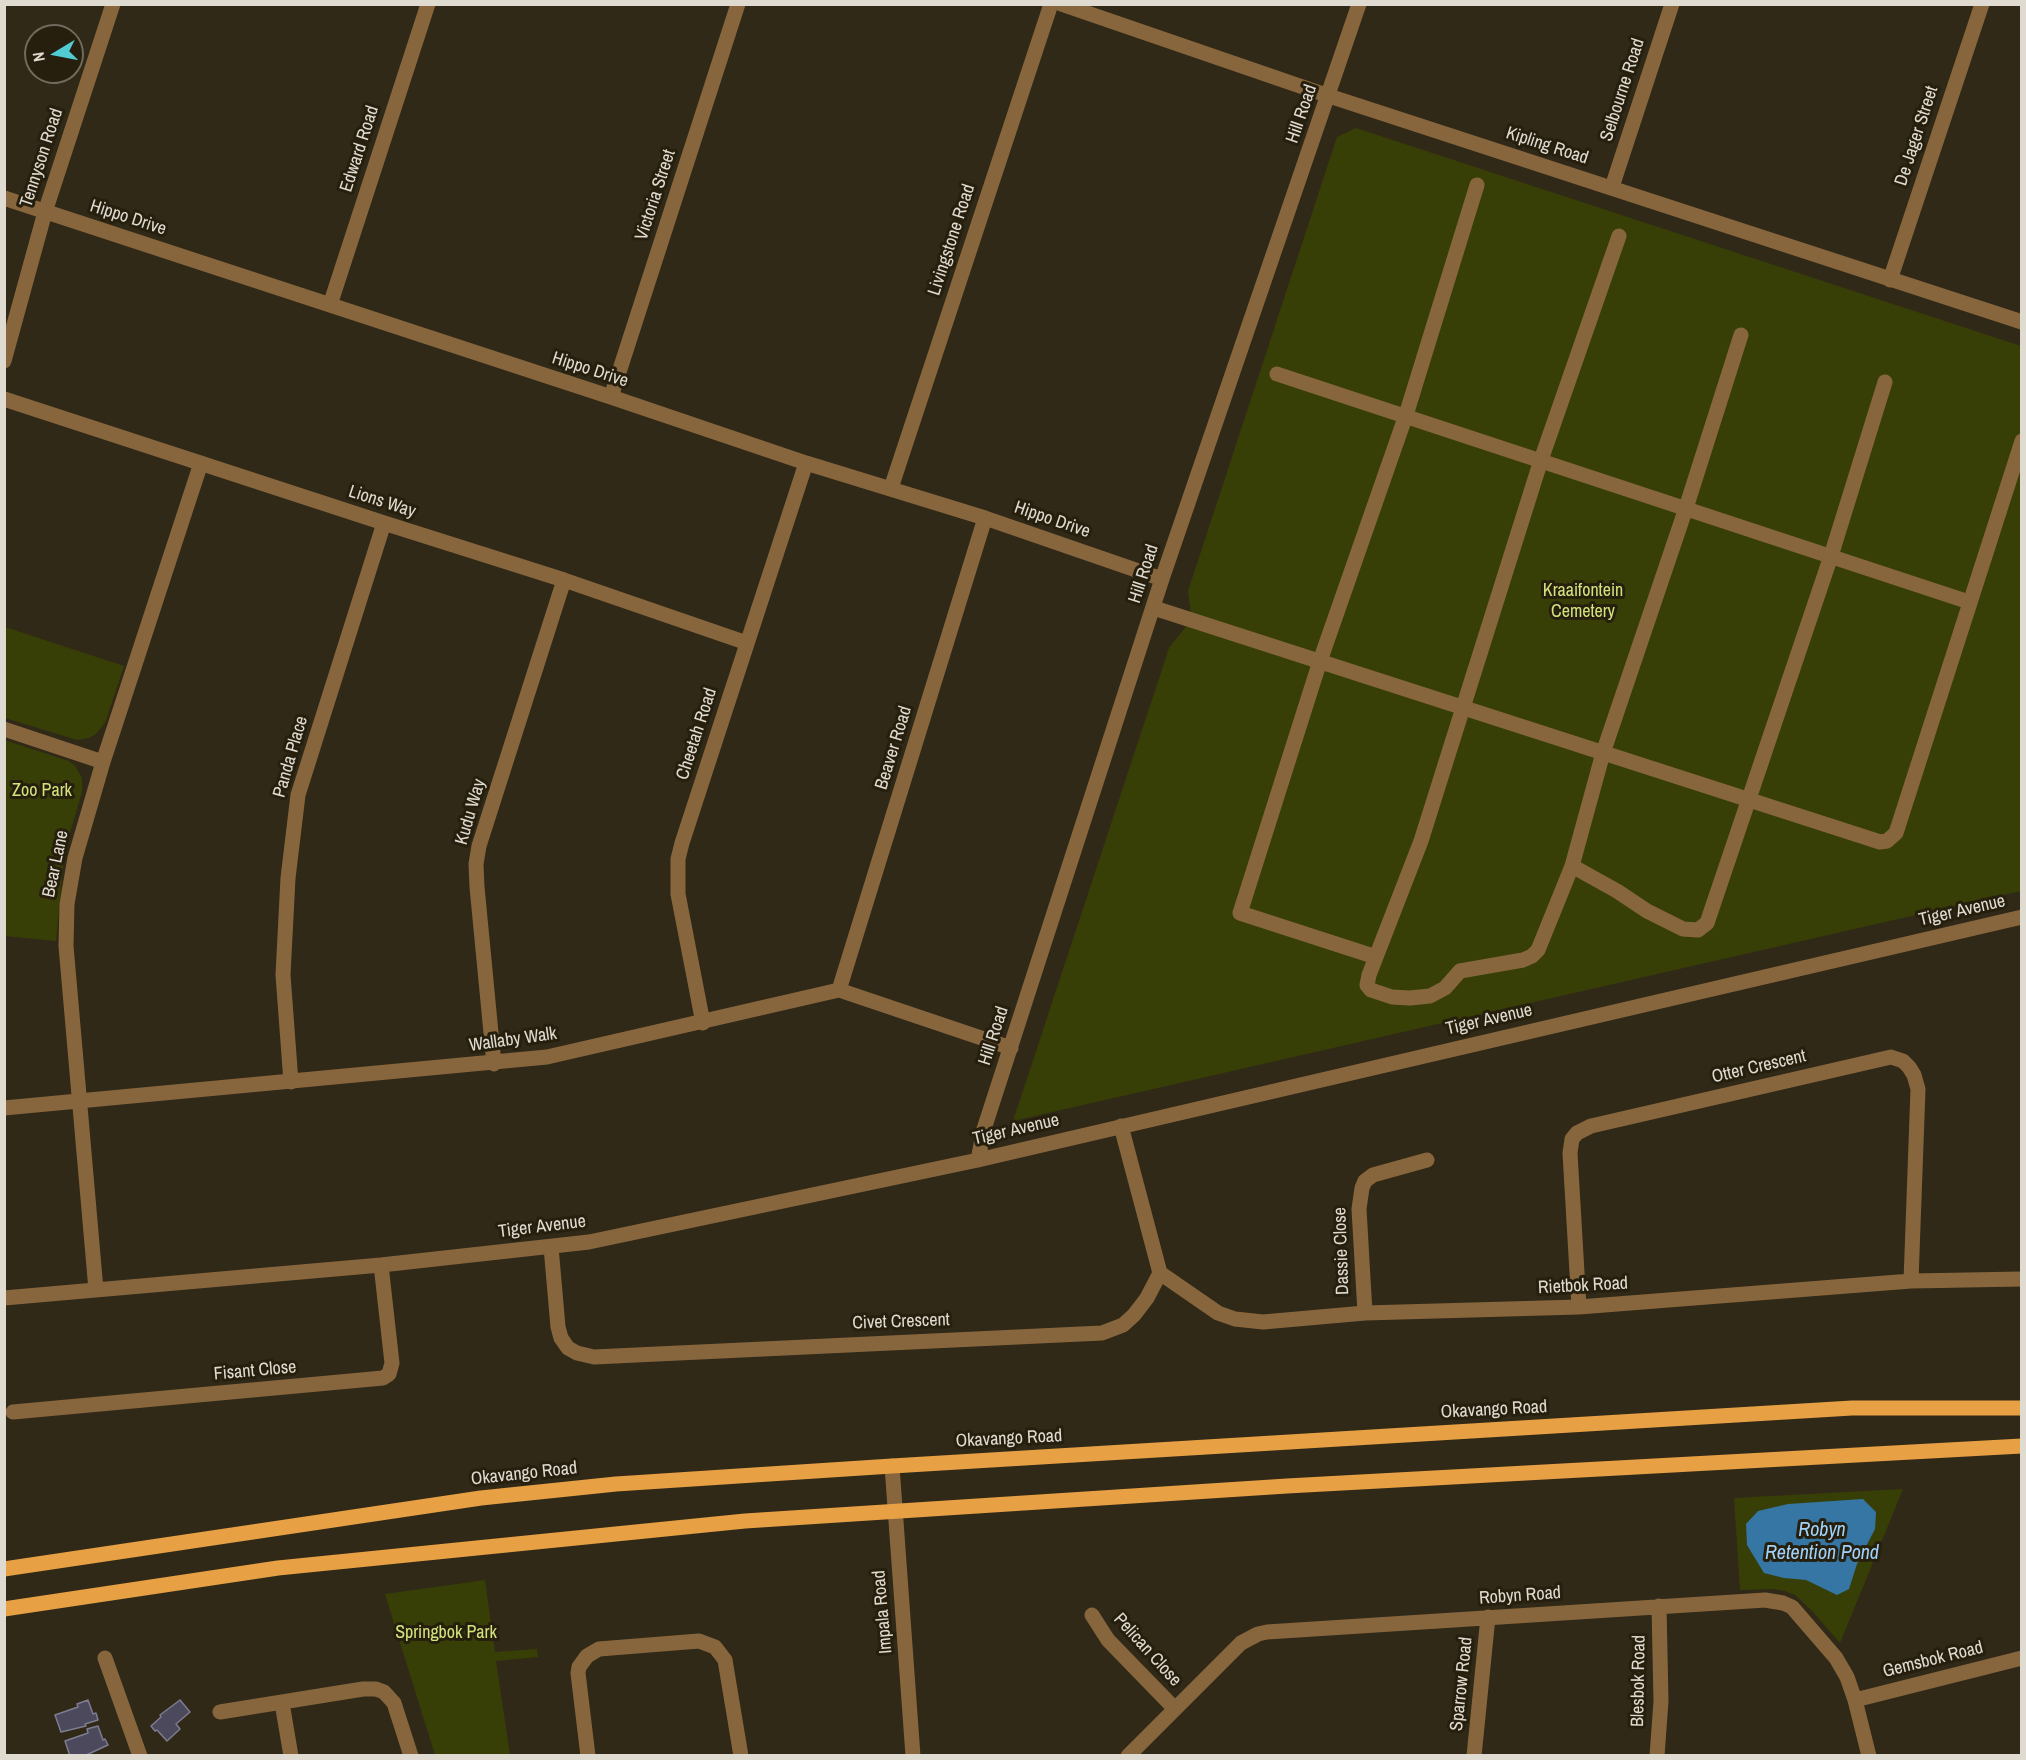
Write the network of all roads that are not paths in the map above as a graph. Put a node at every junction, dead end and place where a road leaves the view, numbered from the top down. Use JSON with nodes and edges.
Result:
{"nodes":[{"id":1,"x":113,"y":4,"type":"edge"},
{"id":2,"x":428,"y":4,"type":"edge"},
{"id":3,"x":738,"y":4,"type":"edge"},
{"id":4,"x":1051,"y":4,"type":"edge"},
{"id":5,"x":1061,"y":4,"type":"edge"},
{"id":6,"x":1359,"y":4,"type":"edge"},
{"id":7,"x":1672,"y":4,"type":"edge"},
{"id":8,"x":1982,"y":4,"type":"edge"},
{"id":9,"x":1329,"y":96,"type":"junction"},
{"id":10,"x":1477,"y":185,"type":"dead end"},
{"id":11,"x":1612,"y":187,"type":"junction"},
{"id":12,"x":4,"y":198,"type":"edge"},
{"id":13,"x":45,"y":212,"type":"junction"},
{"id":14,"x":1619,"y":236,"type":"dead end"},
{"id":15,"x":1890,"y":280,"type":"junction"},
{"id":16,"x":330,"y":305,"type":"junction"},
{"id":17,"x":2022,"y":322,"type":"edge"},
{"id":18,"x":1741,"y":335,"type":"dead end"},
{"id":19,"x":4,"y":361,"type":"edge"},
{"id":20,"x":1277,"y":374,"type":"dead end"},
{"id":21,"x":1885,"y":382,"type":"dead end"},
{"id":22,"x":611,"y":397,"type":"junction"},
{"id":23,"x":4,"y":399,"type":"edge"},
{"id":24,"x":1406,"y":415,"type":"junction"},
{"id":25,"x":2022,"y":441,"type":"edge"},
{"id":26,"x":1540,"y":460,"type":"junction"},
{"id":27,"x":201,"y":463,"type":"junction"},
{"id":28,"x":806,"y":463,"type":"junction"},
{"id":29,"x":891,"y":488,"type":"junction"},
{"id":30,"x":1686,"y":508,"type":"junction"},
{"id":31,"x":985,"y":518,"type":"junction"},
{"id":32,"x":384,"y":523,"type":"junction"},
{"id":33,"x":1831,"y":556,"type":"junction"},
{"id":34,"x":1162,"y":579,"type":"junction"},
{"id":35,"x":564,"y":580,"type":"junction"},
{"id":36,"x":1969,"y":602,"type":"junction"},
{"id":37,"x":1154,"y":608,"type":"junction"},
{"id":38,"x":747,"y":643,"type":"junction"},
{"id":39,"x":1320,"y":661,"type":"junction"},
{"id":40,"x":1462,"y":707,"type":"junction"},
{"id":41,"x":4,"y":729,"type":"edge"},
{"id":42,"x":1603,"y":753,"type":"junction"},
{"id":43,"x":103,"y":762,"type":"junction"},
{"id":44,"x":1747,"y":799,"type":"junction"},
{"id":45,"x":1572,"y":866,"type":"junction"},
{"id":46,"x":2022,"y":917,"type":"edge"},
{"id":47,"x":1376,"y":957,"type":"junction"},
{"id":48,"x":839,"y":990,"type":"junction"},
{"id":49,"x":702,"y":1023,"type":"junction"},
{"id":50,"x":1011,"y":1048,"type":"junction"},
{"id":51,"x":494,"y":1064,"type":"junction"},
{"id":52,"x":291,"y":1082,"type":"junction"},
{"id":53,"x":78,"y":1102,"type":"junction"},
{"id":54,"x":4,"y":1108,"type":"edge"},
{"id":55,"x":1121,"y":1125,"type":"junction"},
{"id":56,"x":978,"y":1160,"type":"junction"},
{"id":57,"x":1427,"y":1160,"type":"dead end"},
{"id":58,"x":551,"y":1247,"type":"junction"},
{"id":59,"x":381,"y":1265,"type":"junction"},
{"id":60,"x":1160,"y":1273,"type":"junction"},
{"id":61,"x":2022,"y":1279,"type":"edge"},
{"id":62,"x":1911,"y":1281,"type":"junction"},
{"id":63,"x":96,"y":1290,"type":"junction"},
{"id":64,"x":4,"y":1298,"type":"edge"},
{"id":65,"x":1579,"y":1307,"type":"junction"},
{"id":66,"x":1365,"y":1313,"type":"junction"},
{"id":67,"x":2022,"y":1408,"type":"edge"},
{"id":68,"x":13,"y":1412,"type":"dead end"},
{"id":69,"x":2022,"y":1446,"type":"edge"},
{"id":70,"x":892,"y":1466,"type":"junction"},
{"id":71,"x":894,"y":1512,"type":"junction"},
{"id":72,"x":4,"y":1569,"type":"edge"},
{"id":73,"x":1659,"y":1606,"type":"junction"},
{"id":74,"x":4,"y":1609,"type":"edge"},
{"id":75,"x":1092,"y":1615,"type":"dead end"},
{"id":76,"x":1488,"y":1617,"type":"junction"},
{"id":77,"x":105,"y":1658,"type":"dead end"},
{"id":78,"x":2022,"y":1658,"type":"edge"},
{"id":79,"x":1855,"y":1700,"type":"junction"},
{"id":80,"x":282,"y":1703,"type":"junction"},
{"id":81,"x":1174,"y":1709,"type":"junction"},
{"id":82,"x":220,"y":1712,"type":"dead end"},
{"id":83,"x":140,"y":1755,"type":"edge"},
{"id":84,"x":291,"y":1755,"type":"edge"},
{"id":85,"x":411,"y":1755,"type":"edge"},
{"id":86,"x":588,"y":1755,"type":"edge"},
{"id":87,"x":741,"y":1755,"type":"edge"},
{"id":88,"x":913,"y":1755,"type":"edge"},
{"id":89,"x":1128,"y":1755,"type":"edge"},
{"id":90,"x":1474,"y":1755,"type":"edge"},
{"id":91,"x":1657,"y":1755,"type":"edge"},
{"id":92,"x":1869,"y":1755,"type":"edge"}],
"edges":[{"from":1,"to":13,"type":"street","name":"Tennyson Road"},
{"from":2,"to":16,"type":"street","name":"Edward Road"},
{"from":3,"to":22,"type":"street","name":"Victoria Street"},
{"from":4,"to":29,"type":"street","name":"Livingstone Road"},
{"from":5,"to":9,"type":"street","name":"Kipling Road"},
{"from":6,"to":9,"type":"street","name":"Hill Road"},
{"from":7,"to":11,"type":"street","name":"Selbourne Road"},
{"from":8,"to":15,"type":"street","name":"De Jager Street"},
{"from":9,"to":11,"type":"street","name":"Kipling Road"},
{"from":9,"to":34,"type":"street","name":"Hill Road"},
{"from":10,"to":24,"type":"street"},
{"from":11,"to":15,"type":"street","name":"Kipling Road"},
{"from":12,"to":13,"type":"street","name":"Hippo Drive"},
{"from":13,"to":16,"type":"street","name":"Hippo Drive"},
{"from":13,"to":19,"type":"street","name":"Tennyson Road"},
{"from":14,"to":26,"type":"street"},
{"from":15,"to":17,"type":"street","name":"Kipling Road"},
{"from":16,"to":22,"type":"street","name":"Hippo Drive"},
{"from":18,"to":30,"type":"street"},
{"from":20,"to":24,"type":"street"},
{"from":21,"to":33,"type":"street"},
{"from":22,"to":28,"type":"street","name":"Hippo Drive"},
{"from":23,"to":27,"type":"street","name":"Lions Way"},
{"from":24,"to":26,"type":"street"},
{"from":24,"to":39,"type":"street"},
{"from":25,"to":36,"type":"street"},
{"from":26,"to":30,"type":"street"},
{"from":26,"to":40,"type":"street"},
{"from":27,"to":32,"type":"street","name":"Lions Way"},
{"from":27,"to":43,"type":"street","name":"Bear Lane"},
{"from":28,"to":29,"type":"street","name":"Hippo Drive"},
{"from":28,"to":38,"type":"street","name":"Cheetah Road"},
{"from":29,"to":31,"type":"street","name":"Hippo Drive"},
{"from":30,"to":33,"type":"street"},
{"from":30,"to":42,"type":"street"},
{"from":31,"to":34,"type":"street","name":"Hippo Drive"},
{"from":31,"to":48,"type":"street","name":"Beaver Road"},
{"from":32,"to":35,"type":"street","name":"Lions Way"},
{"from":32,"to":52,"type":"street","name":"Panda Place"},
{"from":33,"to":36,"type":"street"},
{"from":33,"to":44,"type":"street"},
{"from":34,"to":37,"type":"street","name":"Hill Road"},
{"from":35,"to":38,"type":"street","name":"Lions Way"},
{"from":35,"to":51,"type":"street","name":"Kudu Way"},
{"from":36,"to":44,"type":"street"},
{"from":37,"to":39,"type":"street"},
{"from":37,"to":50,"type":"street","name":"Hill Road"},
{"from":38,"to":49,"type":"street","name":"Cheetah Road"},
{"from":39,"to":40,"type":"street"},
{"from":39,"to":47,"type":"street"},
{"from":40,"to":42,"type":"street"},
{"from":40,"to":47,"type":"street"},
{"from":41,"to":43,"type":"street"},
{"from":42,"to":44,"type":"street"},
{"from":42,"to":45,"type":"street"},
{"from":43,"to":53,"type":"street","name":"Bear Lane"},
{"from":44,"to":45,"type":"street"},
{"from":45,"to":47,"type":"street"},
{"from":46,"to":55,"type":"street","name":"Tiger Avenue"},
{"from":48,"to":49,"type":"street","name":"Wallaby Walk"},
{"from":48,"to":50,"type":"street"},
{"from":49,"to":51,"type":"street","name":"Wallaby Walk"},
{"from":50,"to":56,"type":"street","name":"Hill Road"},
{"from":51,"to":52,"type":"street","name":"Wallaby Walk"},
{"from":52,"to":53,"type":"street","name":"Wallaby Walk"},
{"from":53,"to":54,"type":"street","name":"Wallaby Walk"},
{"from":53,"to":63,"type":"street","name":"Bear Lane"},
{"from":55,"to":56,"type":"street","name":"Tiger Avenue"},
{"from":55,"to":60,"type":"street"},
{"from":56,"to":58,"type":"street","name":"Tiger Avenue"},
{"from":57,"to":66,"type":"street","name":"Dassie Close"},
{"from":58,"to":59,"type":"street","name":"Tiger Avenue"},
{"from":58,"to":60,"type":"street","name":"Civet Crescent"},
{"from":59,"to":63,"type":"street","name":"Tiger Avenue"},
{"from":59,"to":68,"type":"street","name":"Fisant Close"},
{"from":60,"to":66,"type":"street","name":"Rietbok Road"},
{"from":61,"to":62,"type":"street","name":"Rietbok Road"},
{"from":62,"to":65,"type":"street","name":"Rietbok Road"},
{"from":62,"to":65,"type":"street","name":"Otter Crescent"},
{"from":63,"to":64,"type":"street","name":"Tiger Avenue"},
{"from":65,"to":66,"type":"street","name":"Rietbok Road"},
{"from":67,"to":70,"type":"main road","name":"Okavango Road"},
{"from":69,"to":71,"type":"main road"},
{"from":70,"to":71,"type":"street","name":"Impala Road"},
{"from":70,"to":72,"type":"main road","name":"Okavango Road"},
{"from":71,"to":74,"type":"main road"},
{"from":71,"to":88,"type":"street","name":"Impala Road"},
{"from":73,"to":76,"type":"street","name":"Robyn Road"},
{"from":73,"to":79,"type":"street","name":"Robyn Road"},
{"from":73,"to":91,"type":"street","name":"Blesbok Road"},
{"from":75,"to":81,"type":"street","name":"Pelican Close"},
{"from":76,"to":81,"type":"street","name":"Robyn Road"},
{"from":76,"to":90,"type":"street","name":"Sparrow Road"},
{"from":77,"to":83,"type":"street"},
{"from":78,"to":79,"type":"street","name":"Gemsbok Road"},
{"from":79,"to":92,"type":"street","name":"Robyn Road"},
{"from":80,"to":82,"type":"street"},
{"from":80,"to":84,"type":"street"},
{"from":80,"to":85,"type":"street"},
{"from":81,"to":89,"type":"street","name":"Robyn Road"},
{"from":86,"to":87,"type":"street"}]}
